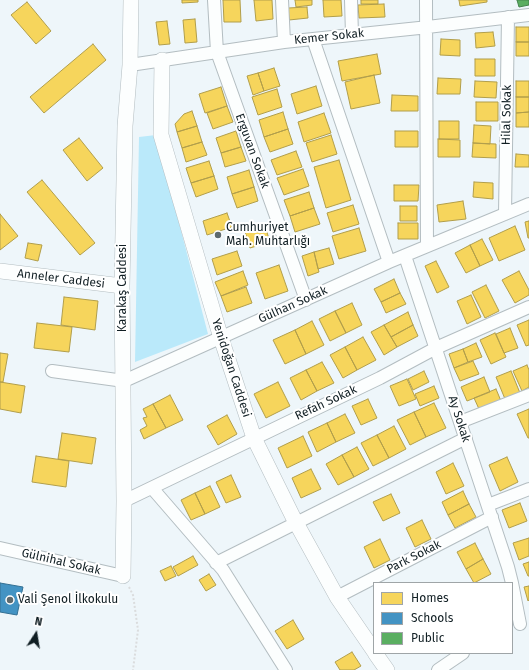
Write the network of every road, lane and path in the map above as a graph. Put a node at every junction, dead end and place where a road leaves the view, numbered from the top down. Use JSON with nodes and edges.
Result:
{"nodes":[{"id":1,"x":131,"y":0,"type":"edge"},
{"id":2,"x":214,"y":0,"type":"edge"},
{"id":3,"x":282,"y":0,"type":"edge"},
{"id":4,"x":351,"y":0,"type":"edge"},
{"id":5,"x":426,"y":0,"type":"edge"},
{"id":6,"x":529,"y":14,"type":"edge"},
{"id":7,"x":508,"y":17,"type":"junction"},
{"id":8,"x":427,"y":27,"type":"junction"},
{"id":9,"x":352,"y":35,"type":"junction"},
{"id":10,"x":313,"y":39,"type":"junction"},
{"id":11,"x":284,"y":42,"type":"junction"},
{"id":12,"x":217,"y":52,"type":"junction"},
{"id":13,"x":162,"y":60,"type":"junction"},
{"id":14,"x":130,"y":65,"type":"junction"},
{"id":15,"x":529,"y":204,"type":"edge"},
{"id":16,"x":505,"y":214,"type":"junction"},
{"id":17,"x":427,"y":246,"type":"junction"},
{"id":18,"x":405,"y":256,"type":"junction"},
{"id":19,"x":389,"y":262,"type":"junction"},
{"id":20,"x":0,"y":271,"type":"edge"},
{"id":21,"x":122,"y":286,"type":"junction"},
{"id":22,"x":306,"y":300,"type":"junction"},
{"id":23,"x":529,"y":307,"type":"edge"},
{"id":24,"x":221,"y":338,"type":"junction"},
{"id":25,"x":436,"y":348,"type":"junction"},
{"id":26,"x":52,"y":371,"type":"dead end"},
{"id":27,"x":124,"y":381,"type":"junction"},
{"id":28,"x":529,"y":395,"type":"edge"},
{"id":29,"x":460,"y":422,"type":"junction"},
{"id":30,"x":254,"y":438,"type":"junction"},
{"id":31,"x":466,"y":438,"type":"junction"},
{"id":32,"x":152,"y":488,"type":"junction"},
{"id":33,"x":529,"y":489,"type":"edge"},
{"id":34,"x":124,"y":501,"type":"junction"},
{"id":35,"x":488,"y":505,"type":"junction"},
{"id":36,"x":492,"y":517,"type":"junction"},
{"id":37,"x":296,"y":522,"type":"junction"},
{"id":38,"x":0,"y":548,"type":"edge"},
{"id":39,"x":216,"y":562,"type":"junction"},
{"id":40,"x":123,"y":576,"type":"junction"},
{"id":41,"x":512,"y":582,"type":"edge"},
{"id":42,"x":513,"y":588,"type":"edge"},
{"id":43,"x":337,"y":597,"type":"junction"},
{"id":44,"x":520,"y":625,"type":"edge"},
{"id":45,"x":373,"y":649,"type":"edge"},
{"id":46,"x":376,"y":654,"type":"edge"},
{"id":47,"x":462,"y":654,"type":"edge"},
{"id":48,"x":133,"y":670,"type":"edge"},
{"id":49,"x":286,"y":670,"type":"edge"},
{"id":50,"x":387,"y":670,"type":"edge"},
{"id":51,"x":438,"y":670,"type":"edge"}],
"edges":[{"from":1,"to":14,"type":"street","name":"Karakaş Caddesi"},
{"from":2,"to":12,"type":"street","name":"Erguvan Sokak"},
{"from":3,"to":11,"type":"street"},
{"from":4,"to":9,"type":"street"},
{"from":5,"to":8,"type":"street"},
{"from":6,"to":7,"type":"street","name":"Kemer Sokak"},
{"from":7,"to":8,"type":"street","name":"Kemer Sokak"},
{"from":7,"to":16,"type":"street","name":"Hilal Sokak"},
{"from":8,"to":9,"type":"street","name":"Kemer Sokak"},
{"from":8,"to":17,"type":"street"},
{"from":9,"to":10,"type":"street","name":"Kemer Sokak"},
{"from":10,"to":11,"type":"street","name":"Kemer Sokak"},
{"from":10,"to":19,"type":"street"},
{"from":11,"to":12,"type":"street","name":"Kemer Sokak"},
{"from":12,"to":13,"type":"street","name":"Kemer Sokak"},
{"from":12,"to":22,"type":"street","name":"Erguvan Sokak"},
{"from":13,"to":14,"type":"street","name":"Kemer Sokak"},
{"from":13,"to":24,"type":"street","name":"Yenidoğan Caddesi"},
{"from":14,"to":21,"type":"street","name":"Karakaş Caddesi"},
{"from":15,"to":16,"type":"street","name":"Gülhan Sokak"},
{"from":16,"to":17,"type":"street","name":"Gülhan Sokak"},
{"from":17,"to":18,"type":"street","name":"Gülhan Sokak"},
{"from":18,"to":19,"type":"street","name":"Gülhan Sokak"},
{"from":18,"to":25,"type":"street","name":"Ay Sokak"},
{"from":19,"to":22,"type":"street","name":"Gülhan Sokak"},
{"from":20,"to":21,"type":"street","name":"Anneler Caddesi"},
{"from":21,"to":27,"type":"street","name":"Karakaş Caddesi"},
{"from":22,"to":24,"type":"street","name":"Gülhan Sokak"},
{"from":23,"to":25,"type":"street","name":"Refah Sokak"},
{"from":24,"to":27,"type":"street","name":"Gülhan Sokak"},
{"from":24,"to":30,"type":"street","name":"Yenidoğan Caddesi"},
{"from":25,"to":29,"type":"street","name":"Ay Sokak"},
{"from":25,"to":30,"type":"street","name":"Refah Sokak"},
{"from":26,"to":27,"type":"street"},
{"from":27,"to":34,"type":"street","name":"Karakaş Caddesi"},
{"from":28,"to":29,"type":"street"},
{"from":29,"to":31,"type":"street","name":"Ay Sokak"},
{"from":30,"to":32,"type":"street","name":"Refah Sokak"},
{"from":30,"to":37,"type":"street","name":"Yenidoğan Caddesi"},
{"from":31,"to":35,"type":"street","name":"Ay Sokak"},
{"from":31,"to":37,"type":"street"},
{"from":32,"to":34,"type":"street","name":"Refah Sokak"},
{"from":32,"to":39,"type":"street"},
{"from":33,"to":35,"type":"street"},
{"from":34,"to":40,"type":"street","name":"Karakaş Caddesi"},
{"from":35,"to":36,"type":"street","name":"Ay Sokak"},
{"from":36,"to":41,"type":"street","name":"Ay Sokak"},
{"from":36,"to":43,"type":"street","name":"Park Sokak"},
{"from":37,"to":39,"type":"street"},
{"from":37,"to":43,"type":"street","name":"Yenidoğan Caddesi"},
{"from":38,"to":40,"type":"street","name":"Gülnihal Sokak"},
{"from":39,"to":49,"type":"street"},
{"from":40,"to":48,"type":"path"},
{"from":42,"to":44,"type":"street","name":"Ay Sokak"},
{"from":43,"to":45,"type":"street","name":"Yenidoğan Caddesi"},
{"from":46,"to":50,"type":"street","name":"Yenidoğan Caddesi"},
{"from":47,"to":51,"type":"street"}]}
